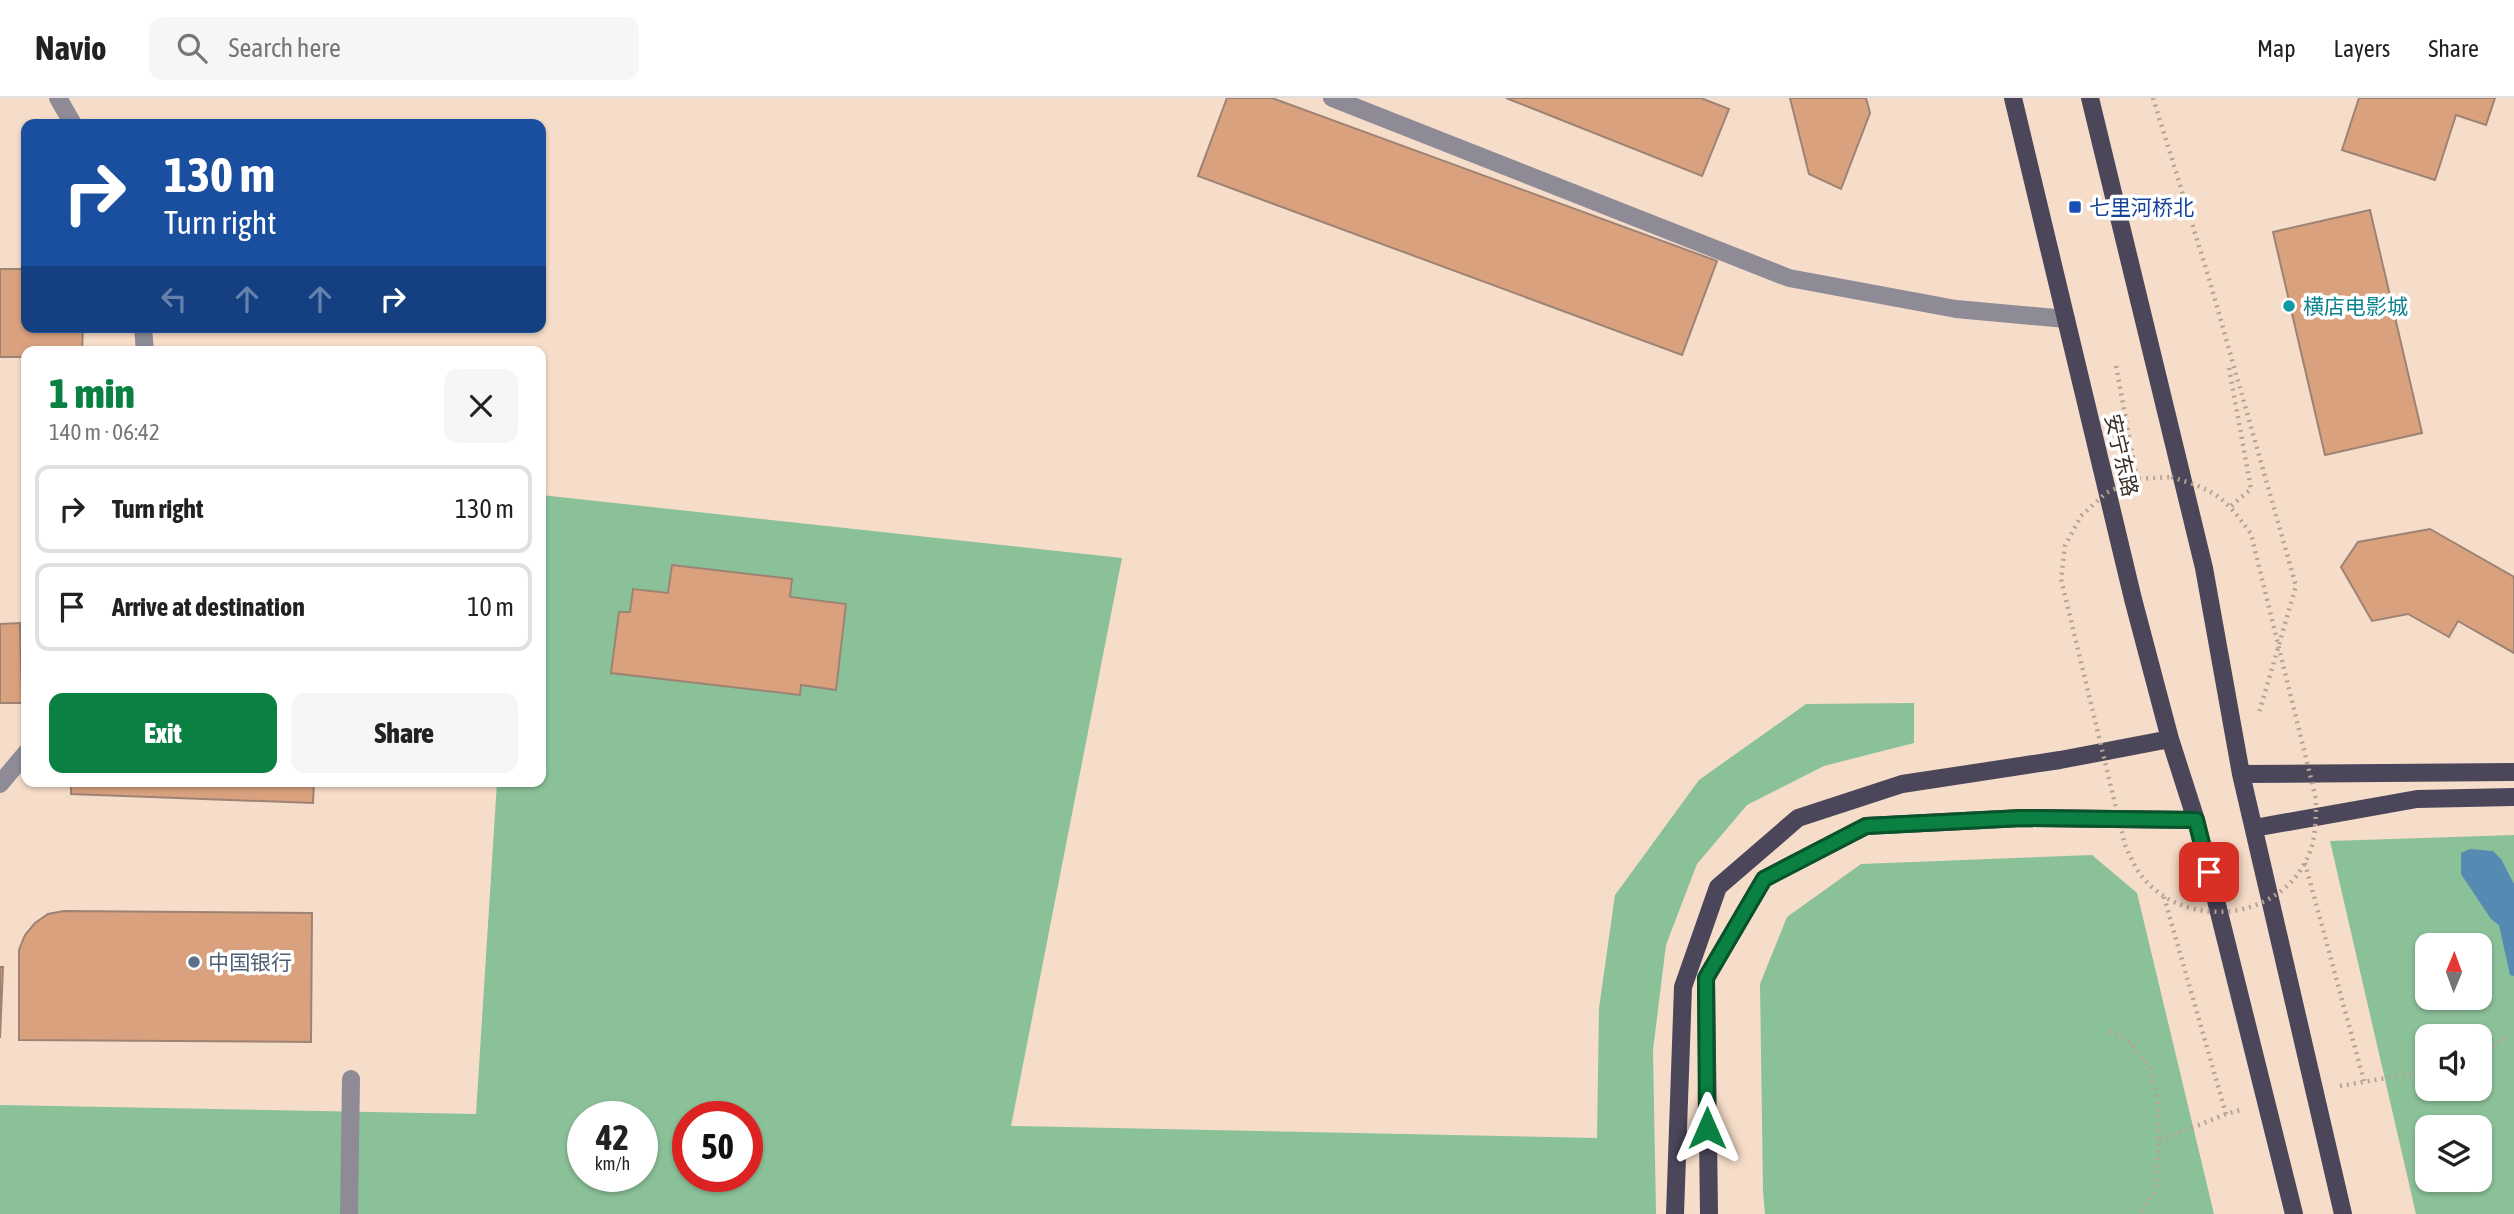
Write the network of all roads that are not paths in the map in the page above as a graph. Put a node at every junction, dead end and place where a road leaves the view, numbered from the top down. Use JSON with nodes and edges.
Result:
{"nodes":[{"id":1,"x":58,"y":98,"type":"edge"},
{"id":2,"x":1332,"y":98,"type":"edge"},
{"id":3,"x":2013,"y":98,"type":"edge"},
{"id":4,"x":2090,"y":98,"type":"edge"},
{"id":5,"x":70,"y":119,"type":"edge"},
{"id":6,"x":2066,"y":318,"type":"junction"},
{"id":7,"x":2170,"y":739,"type":"junction"},
{"id":8,"x":21,"y":759,"type":"edge"},
{"id":9,"x":2514,"y":772,"type":"edge"},
{"id":10,"x":2241,"y":774,"type":"junction"},
{"id":11,"x":0,"y":784,"type":"edge"},
{"id":12,"x":2514,"y":797,"type":"edge"},
{"id":13,"x":2196,"y":820,"type":"junction"},
{"id":14,"x":2254,"y":828,"type":"junction"},
{"id":15,"x":351,"y":1079,"type":"dead end"},
{"id":16,"x":349,"y":1214,"type":"edge"},
{"id":17,"x":1675,"y":1214,"type":"edge"},
{"id":18,"x":1709,"y":1214,"type":"edge"},
{"id":19,"x":2294,"y":1214,"type":"edge"},
{"id":20,"x":2343,"y":1214,"type":"edge"}],
"edges":[{"from":1,"to":5,"type":"street"},
{"from":2,"to":6,"type":"street"},
{"from":3,"to":6,"type":"main road","name":"安宁东路"},
{"from":4,"to":10,"type":"main road"},
{"from":6,"to":7,"type":"main road","name":"安宁东路"},
{"from":7,"to":13,"type":"main road","name":"安宁东路"},
{"from":7,"to":17,"type":"main road"},
{"from":8,"to":11,"type":"street"},
{"from":9,"to":10,"type":"main road"},
{"from":10,"to":14,"type":"main road"},
{"from":12,"to":14,"type":"main road"},
{"from":13,"to":18,"type":"main road"},
{"from":13,"to":19,"type":"main road","name":"安宁东路"},
{"from":14,"to":20,"type":"main road"},
{"from":15,"to":16,"type":"street"}]}
